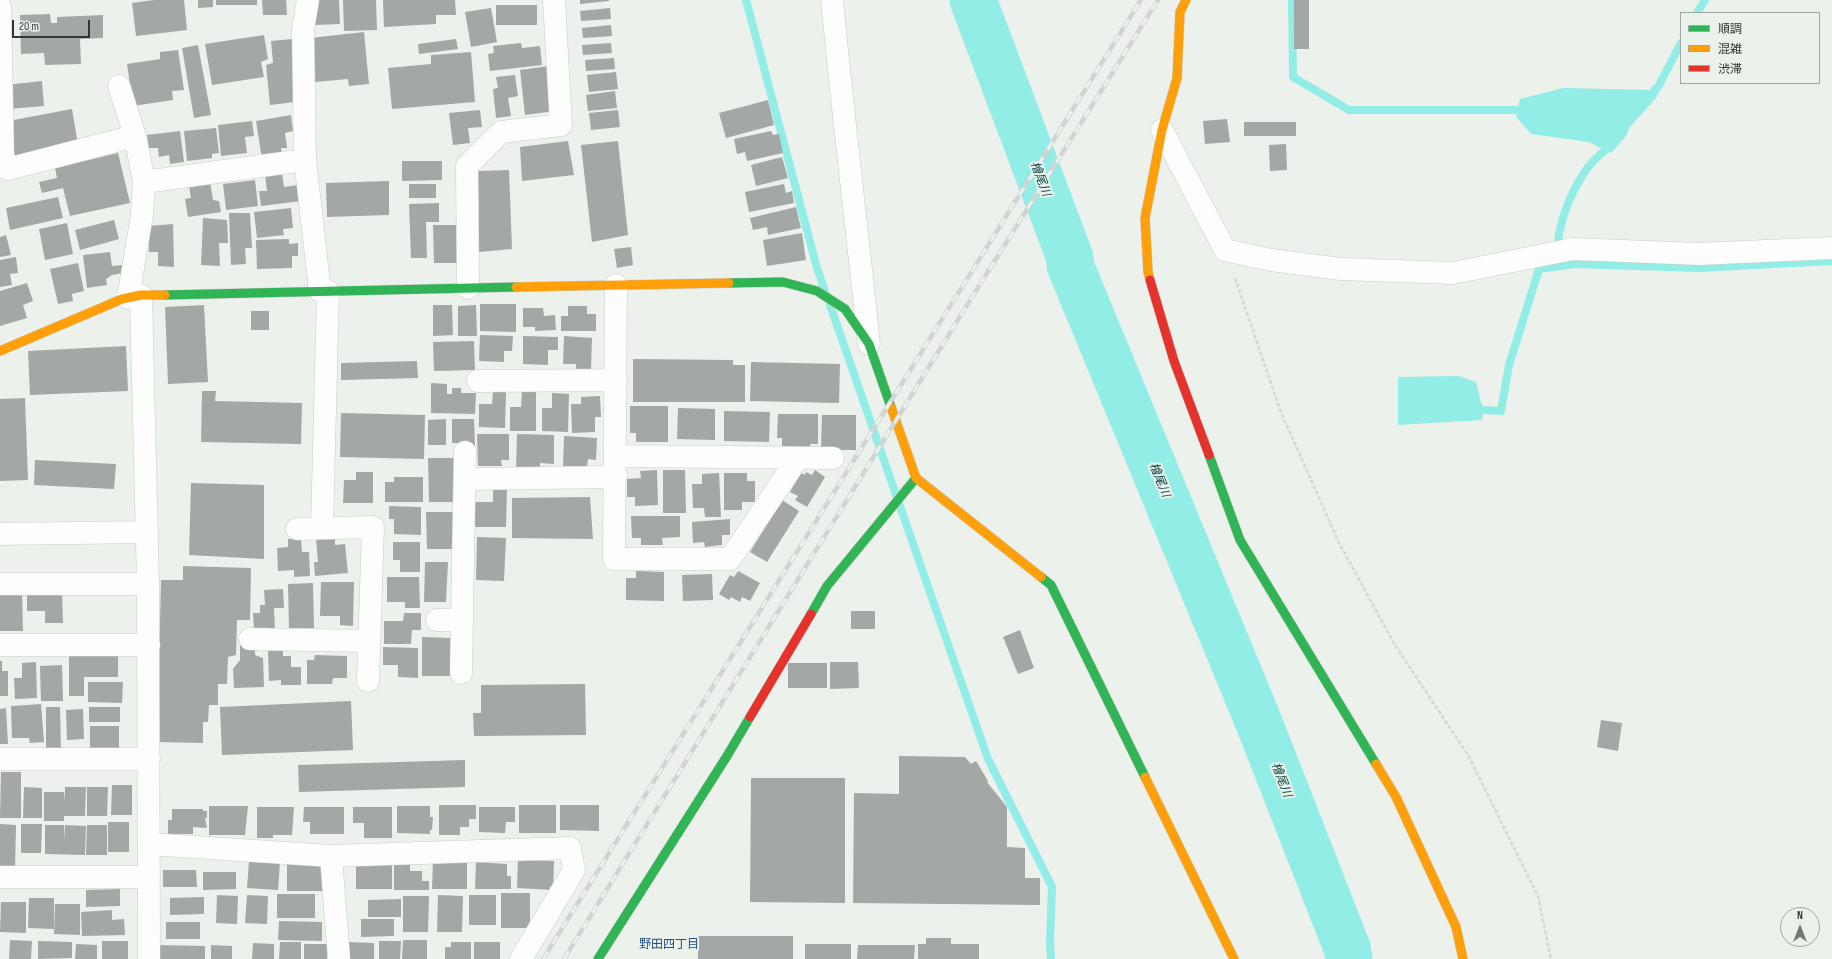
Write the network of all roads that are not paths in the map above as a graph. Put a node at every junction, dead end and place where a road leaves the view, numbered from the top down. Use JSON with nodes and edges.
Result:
{"nodes":[{"id":1,"x":308,"y":0,"type":"edge"},
{"id":2,"x":554,"y":0,"type":"edge"},
{"id":3,"x":832,"y":0,"type":"edge"},
{"id":4,"x":1180,"y":4,"type":"edge"},
{"id":5,"x":0,"y":7,"type":"edge"},
{"id":6,"x":119,"y":86,"type":"dead end"},
{"id":7,"x":1162,"y":130,"type":"junction"},
{"id":8,"x":135,"y":136,"type":"junction"},
{"id":9,"x":2,"y":155,"type":"edge"},
{"id":10,"x":305,"y":160,"type":"junction"},
{"id":11,"x":144,"y":182,"type":"junction"},
{"id":12,"x":1832,"y":248,"type":"edge"},
{"id":13,"x":616,"y":285,"type":"junction"},
{"id":14,"x":468,"y":288,"type":"junction"},
{"id":15,"x":324,"y":291,"type":"junction"},
{"id":16,"x":134,"y":297,"type":"junction"},
{"id":17,"x":869,"y":344,"type":"junction"},
{"id":18,"x":0,"y":351,"type":"edge"},
{"id":19,"x":616,"y":380,"type":"junction"},
{"id":20,"x":478,"y":381,"type":"dead end"},
{"id":21,"x":465,"y":452,"type":"dead end"},
{"id":22,"x":798,"y":458,"type":"junction"},
{"id":23,"x":833,"y":458,"type":"dead end"},
{"id":24,"x":616,"y":467,"type":"junction"},
{"id":25,"x":916,"y":478,"type":"junction"},
{"id":26,"x":465,"y":479,"type":"junction"},
{"id":27,"x":322,"y":528,"type":"junction"},
{"id":28,"x":297,"y":529,"type":"dead end"},
{"id":29,"x":147,"y":532,"type":"junction"},
{"id":30,"x":0,"y":534,"type":"edge"},
{"id":31,"x":0,"y":584,"type":"edge"},
{"id":32,"x":148,"y":584,"type":"junction"},
{"id":33,"x":437,"y":620,"type":"dead end"},
{"id":34,"x":462,"y":620,"type":"junction"},
{"id":35,"x":250,"y":639,"type":"dead end"},
{"id":36,"x":369,"y":641,"type":"junction"},
{"id":37,"x":149,"y":644,"type":"junction"},
{"id":38,"x":0,"y":645,"type":"edge"},
{"id":39,"x":461,"y":673,"type":"dead end"},
{"id":40,"x":368,"y":681,"type":"dead end"},
{"id":41,"x":0,"y":759,"type":"edge"},
{"id":42,"x":149,"y":759,"type":"junction"},
{"id":43,"x":149,"y":844,"type":"junction"},
{"id":44,"x":331,"y":856,"type":"junction"},
{"id":45,"x":0,"y":877,"type":"edge"},
{"id":46,"x":149,"y":877,"type":"junction"},
{"id":47,"x":149,"y":959,"type":"edge"},
{"id":48,"x":339,"y":959,"type":"edge"},
{"id":49,"x":521,"y":959,"type":"edge"},
{"id":50,"x":598,"y":959,"type":"edge"},
{"id":51,"x":1234,"y":959,"type":"edge"},
{"id":52,"x":1463,"y":959,"type":"edge"}],
"edges":[{"from":1,"to":10,"type":"street"},
{"from":2,"to":14,"type":"street"},
{"from":3,"to":17,"type":"street"},
{"from":4,"to":7,"type":"street"},
{"from":5,"to":9,"type":"street"},
{"from":6,"to":8,"type":"street"},
{"from":7,"to":12,"type":"street"},
{"from":7,"to":52,"type":"street"},
{"from":8,"to":9,"type":"street"},
{"from":8,"to":11,"type":"street"},
{"from":10,"to":11,"type":"street"},
{"from":10,"to":15,"type":"street"},
{"from":11,"to":16,"type":"street"},
{"from":13,"to":14,"type":"street"},
{"from":13,"to":17,"type":"street"},
{"from":13,"to":19,"type":"street"},
{"from":14,"to":15,"type":"street"},
{"from":15,"to":16,"type":"street"},
{"from":15,"to":27,"type":"street"},
{"from":16,"to":18,"type":"street"},
{"from":16,"to":29,"type":"street"},
{"from":17,"to":25,"type":"street"},
{"from":19,"to":20,"type":"street"},
{"from":19,"to":24,"type":"street"},
{"from":21,"to":26,"type":"street"},
{"from":22,"to":23,"type":"street"},
{"from":22,"to":24,"type":"street"},
{"from":22,"to":24,"type":"street"},
{"from":24,"to":26,"type":"street"},
{"from":25,"to":50,"type":"street"},
{"from":25,"to":51,"type":"street"},
{"from":26,"to":34,"type":"street"},
{"from":27,"to":28,"type":"street"},
{"from":27,"to":36,"type":"street"},
{"from":29,"to":30,"type":"street"},
{"from":29,"to":32,"type":"street"},
{"from":31,"to":32,"type":"street"},
{"from":32,"to":37,"type":"street"},
{"from":33,"to":34,"type":"street"},
{"from":34,"to":39,"type":"street"},
{"from":35,"to":36,"type":"street"},
{"from":36,"to":40,"type":"street"},
{"from":37,"to":38,"type":"street"},
{"from":37,"to":42,"type":"street"},
{"from":41,"to":42,"type":"street"},
{"from":42,"to":43,"type":"street"},
{"from":43,"to":44,"type":"street"},
{"from":43,"to":46,"type":"street"},
{"from":44,"to":48,"type":"street"},
{"from":44,"to":49,"type":"street"},
{"from":45,"to":46,"type":"street"},
{"from":46,"to":47,"type":"street"}]}
